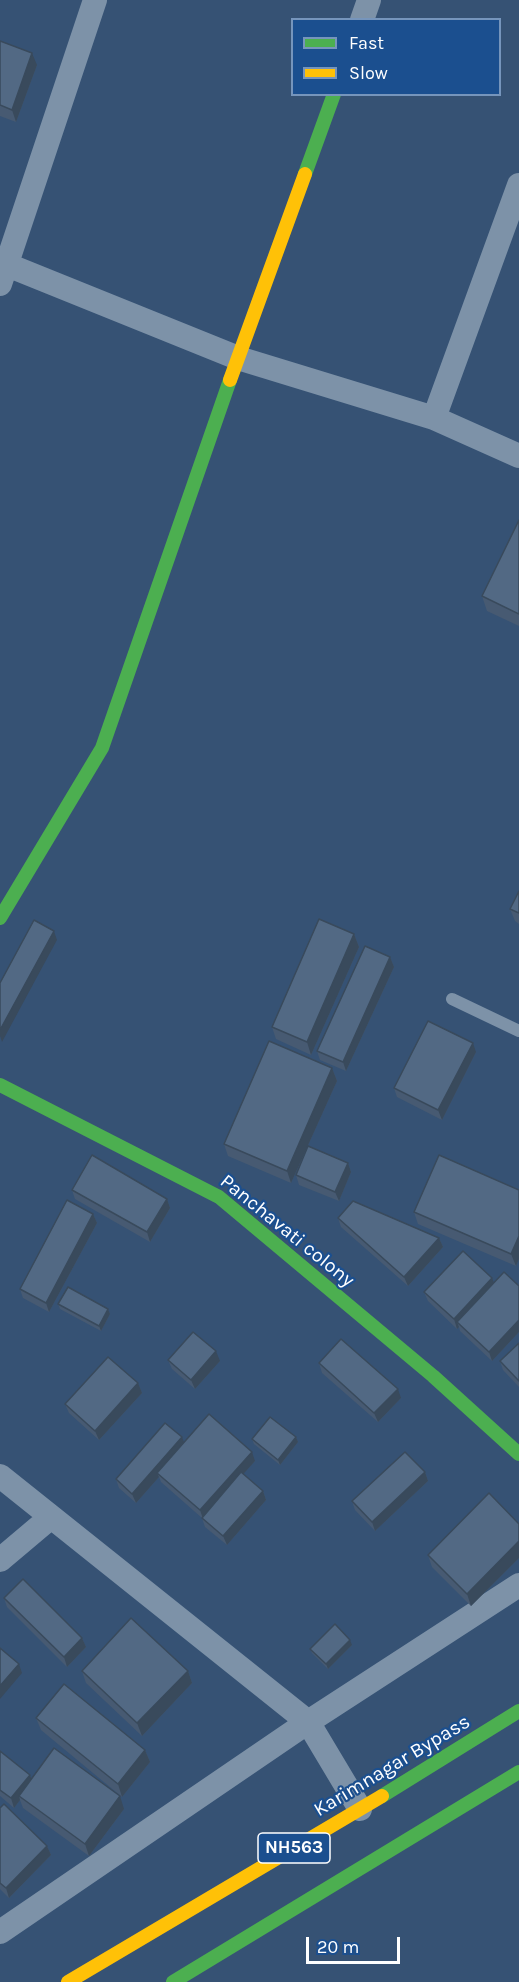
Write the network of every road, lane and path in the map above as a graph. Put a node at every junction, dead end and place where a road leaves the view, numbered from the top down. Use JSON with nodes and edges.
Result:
{"nodes":[{"id":1,"x":95,"y":0,"type":"edge"},
{"id":2,"x":369,"y":0,"type":"edge"},
{"id":3,"x":363,"y":18,"type":"edge"},
{"id":4,"x":333,"y":96,"type":"edge"},
{"id":5,"x":519,"y":185,"type":"edge"},
{"id":6,"x":2,"y":270,"type":"edge"},
{"id":7,"x":238,"y":358,"type":"junction"},
{"id":8,"x":434,"y":418,"type":"junction"},
{"id":9,"x":519,"y":456,"type":"edge"},
{"id":10,"x":0,"y":918,"type":"edge"},
{"id":11,"x":452,"y":999,"type":"dead end"},
{"id":12,"x":519,"y":1031,"type":"edge"},
{"id":13,"x":0,"y":1085,"type":"edge"},
{"id":14,"x":519,"y":1454,"type":"edge"},
{"id":15,"x":0,"y":1476,"type":"edge"},
{"id":16,"x":51,"y":1517,"type":"junction"},
{"id":17,"x":0,"y":1560,"type":"edge"},
{"id":18,"x":519,"y":1585,"type":"edge"},
{"id":19,"x":519,"y":1711,"type":"edge"},
{"id":20,"x":308,"y":1722,"type":"junction"},
{"id":21,"x":519,"y":1772,"type":"edge"},
{"id":22,"x":360,"y":1809,"type":"junction"},
{"id":23,"x":0,"y":1932,"type":"edge"},
{"id":24,"x":68,"y":1982,"type":"edge"},
{"id":25,"x":173,"y":1982,"type":"edge"}],
"edges":[{"from":1,"to":6,"type":"street"},
{"from":2,"to":3,"type":"street"},
{"from":4,"to":7,"type":"main road"},
{"from":5,"to":8,"type":"street"},
{"from":6,"to":7,"type":"street"},
{"from":7,"to":8,"type":"street"},
{"from":7,"to":10,"type":"main road"},
{"from":8,"to":9,"type":"street"},
{"from":11,"to":12,"type":"lane"},
{"from":13,"to":14,"type":"main road","name":"Panchavati colony"},
{"from":15,"to":16,"type":"street"},
{"from":16,"to":17,"type":"street"},
{"from":16,"to":20,"type":"street"},
{"from":18,"to":20,"type":"street"},
{"from":19,"to":22,"type":"main road","name":"Karimnagar Bypass","number":"NH563"},
{"from":20,"to":22,"type":"street"},
{"from":20,"to":23,"type":"street"},
{"from":21,"to":25,"type":"main road","number":"NH563"},
{"from":22,"to":24,"type":"main road","name":"Karimnagar Bypass","number":"NH563"}]}
